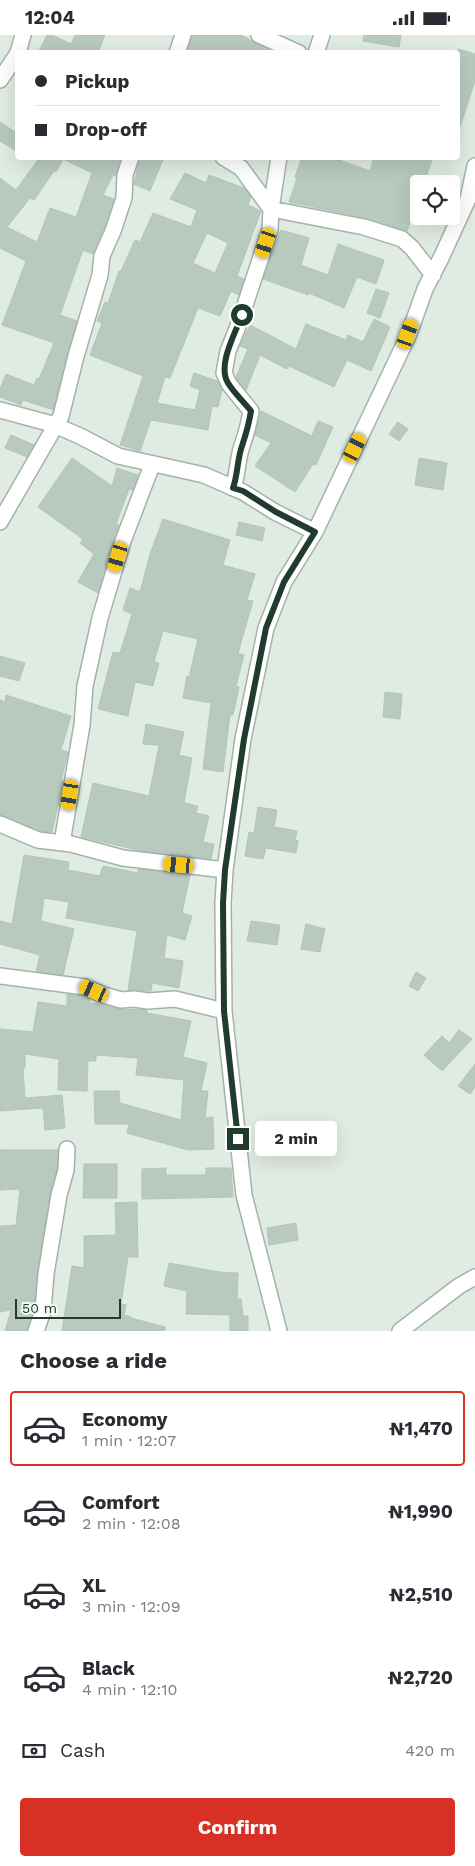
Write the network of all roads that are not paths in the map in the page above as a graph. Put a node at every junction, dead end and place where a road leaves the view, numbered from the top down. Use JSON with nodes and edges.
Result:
{"nodes":[{"id":1,"x":23,"y":35,"type":"edge"},
{"id":2,"x":183,"y":35,"type":"edge"},
{"id":3,"x":259,"y":35,"type":"edge"},
{"id":4,"x":322,"y":35,"type":"edge"},
{"id":5,"x":19,"y":50,"type":"edge"},
{"id":6,"x":178,"y":50,"type":"edge"},
{"id":7,"x":292,"y":50,"type":"edge"},
{"id":8,"x":317,"y":50,"type":"edge"},
{"id":9,"x":15,"y":58,"type":"edge"},
{"id":10,"x":0,"y":80,"type":"edge"},
{"id":11,"x":130,"y":160,"type":"edge"},
{"id":12,"x":228,"y":160,"type":"edge"},
{"id":13,"x":279,"y":160,"type":"edge"},
{"id":14,"x":475,"y":166,"type":"edge"},
{"id":15,"x":271,"y":209,"type":"junction"},
{"id":16,"x":433,"y":275,"type":"junction"},
{"id":17,"x":0,"y":410,"type":"edge"},
{"id":18,"x":57,"y":427,"type":"junction"},
{"id":19,"x":152,"y":465,"type":"junction"},
{"id":20,"x":233,"y":488,"type":"junction"},
{"id":21,"x":0,"y":522,"type":"edge"},
{"id":22,"x":315,"y":532,"type":"junction"},
{"id":23,"x":0,"y":825,"type":"edge"},
{"id":24,"x":62,"y":843,"type":"junction"},
{"id":25,"x":225,"y":870,"type":"junction"},
{"id":26,"x":0,"y":976,"type":"edge"},
{"id":27,"x":224,"y":1011,"type":"junction"},
{"id":28,"x":67,"y":1149,"type":"dead end"},
{"id":29,"x":475,"y":1277,"type":"edge"},
{"id":30,"x":36,"y":1331,"type":"edge"},
{"id":31,"x":279,"y":1331,"type":"edge"},
{"id":32,"x":400,"y":1331,"type":"edge"}],
"edges":[{"from":1,"to":5,"type":"street"},
{"from":2,"to":6,"type":"street"},
{"from":3,"to":7,"type":"street"},
{"from":4,"to":8,"type":"street"},
{"from":9,"to":10,"type":"street"},
{"from":11,"to":18,"type":"street"},
{"from":12,"to":15,"type":"street"},
{"from":13,"to":15,"type":"street"},
{"from":14,"to":16,"type":"street"},
{"from":15,"to":16,"type":"street"},
{"from":15,"to":20,"type":"street"},
{"from":16,"to":22,"type":"street"},
{"from":17,"to":18,"type":"street"},
{"from":18,"to":19,"type":"street"},
{"from":18,"to":21,"type":"street"},
{"from":19,"to":20,"type":"street"},
{"from":19,"to":24,"type":"street"},
{"from":20,"to":22,"type":"street"},
{"from":22,"to":25,"type":"street"},
{"from":23,"to":24,"type":"street"},
{"from":24,"to":25,"type":"street"},
{"from":25,"to":27,"type":"street"},
{"from":26,"to":27,"type":"street"},
{"from":27,"to":31,"type":"street"},
{"from":28,"to":30,"type":"street"},
{"from":29,"to":32,"type":"street"}]}
